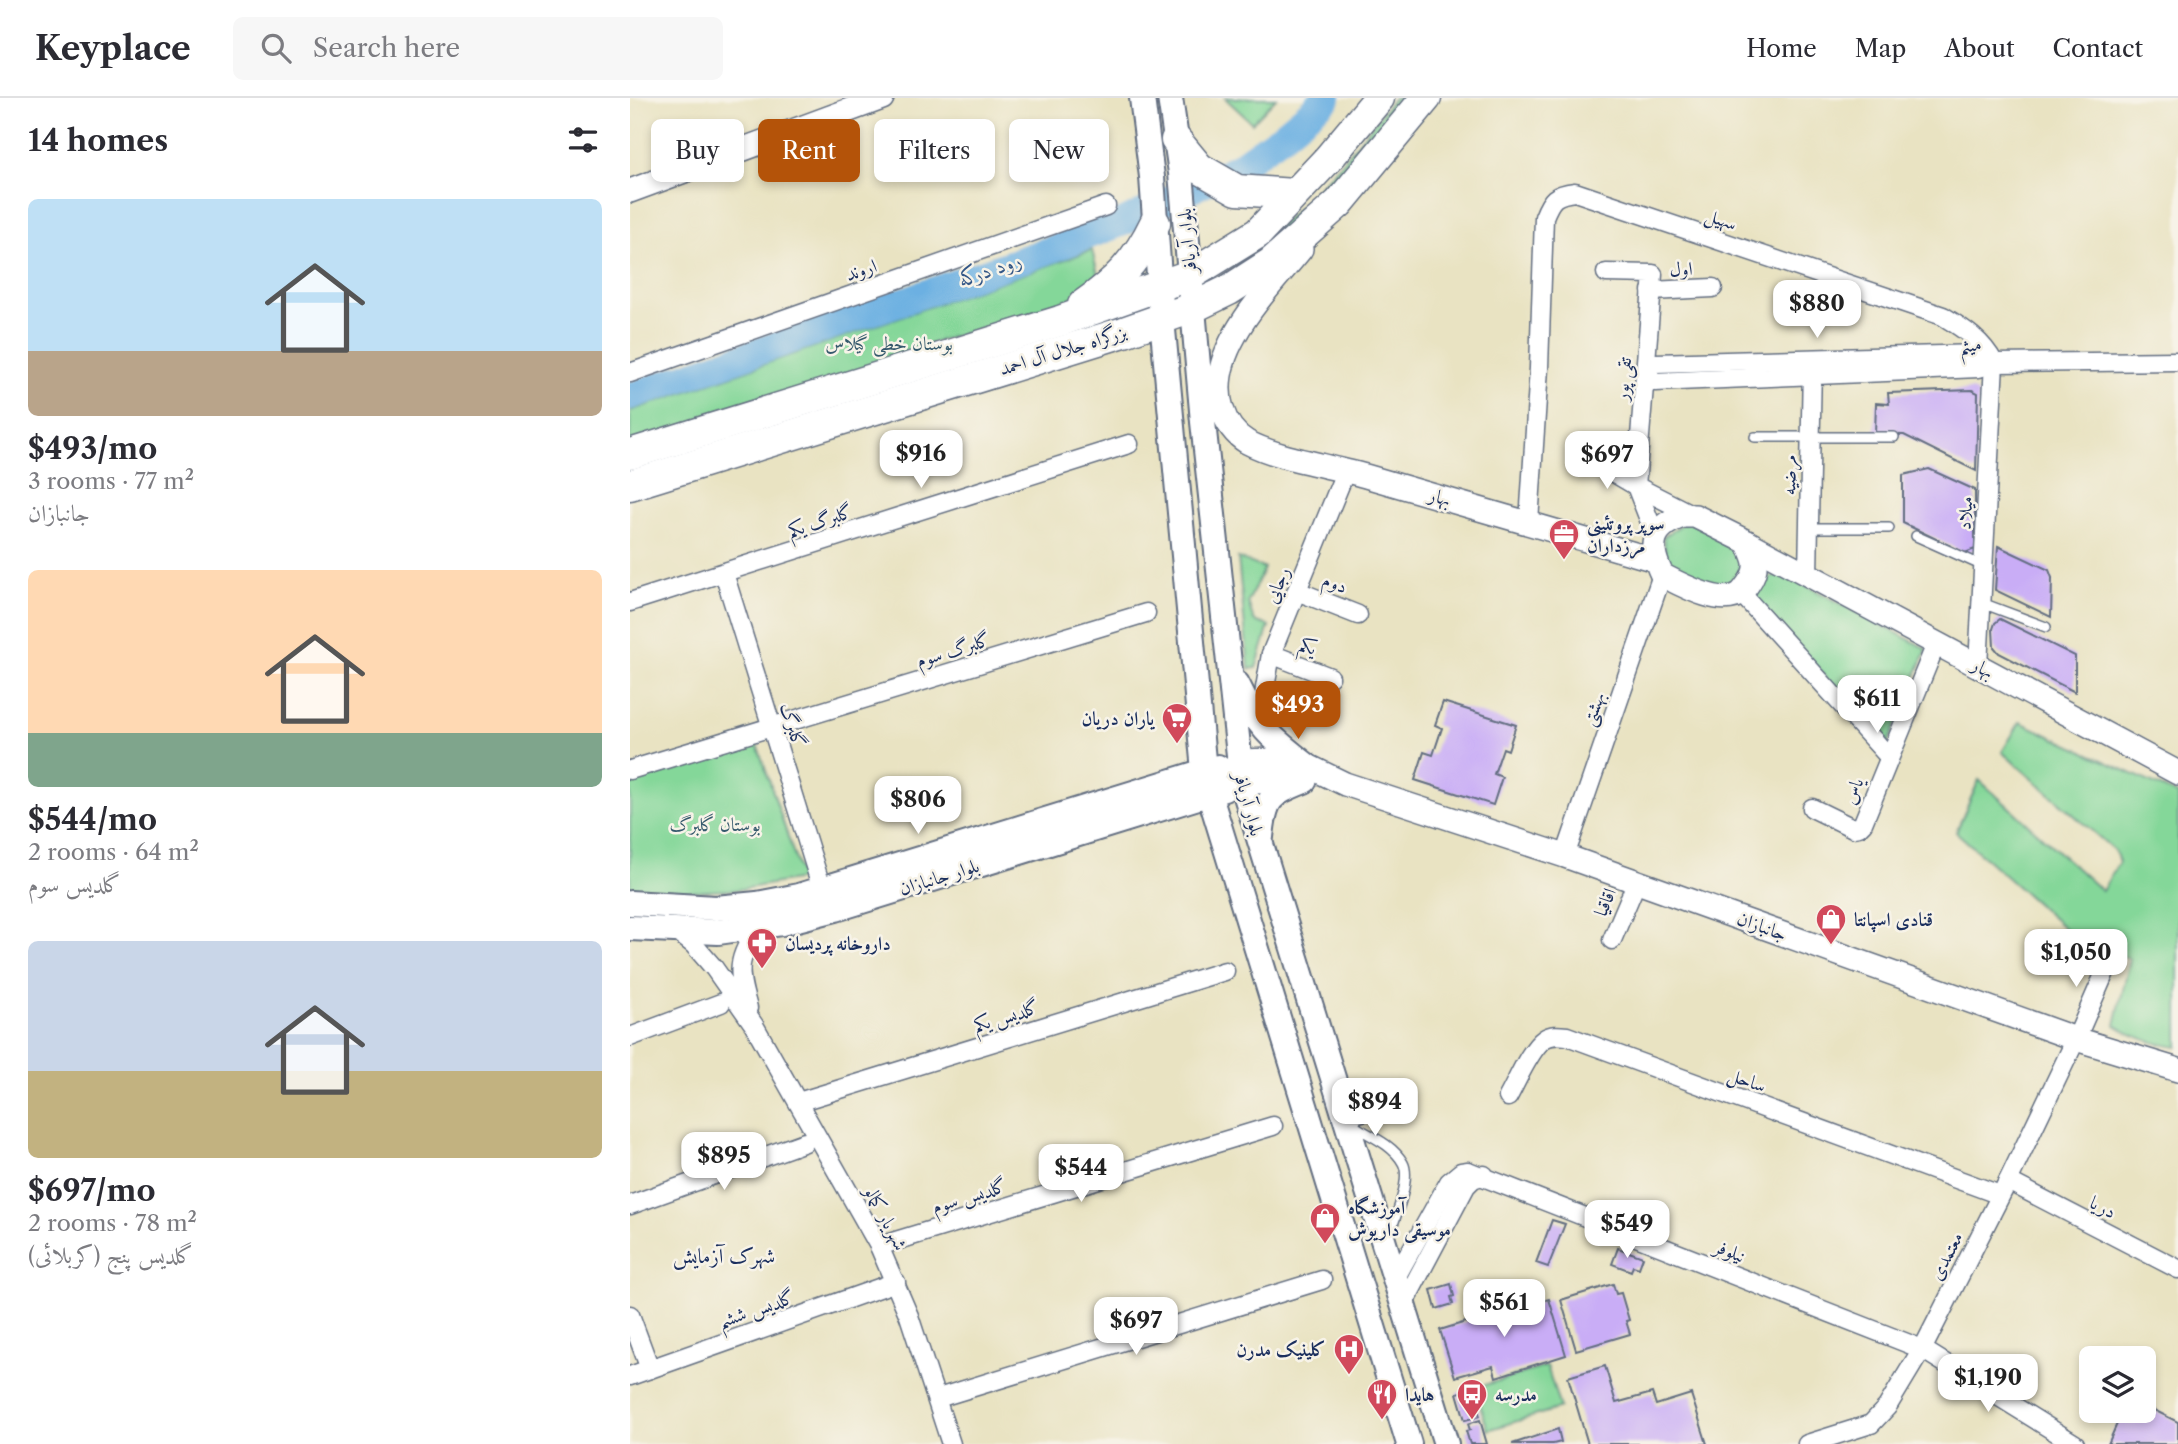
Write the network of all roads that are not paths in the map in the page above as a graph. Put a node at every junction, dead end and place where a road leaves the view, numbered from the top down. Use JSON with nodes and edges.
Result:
{"nodes":[{"id":1,"x":882,"y":98,"type":"edge"},
{"id":2,"x":1142,"y":98,"type":"edge"},
{"id":3,"x":1170,"y":98,"type":"edge"},
{"id":4,"x":1379,"y":98,"type":"edge"},
{"id":5,"x":1426,"y":98,"type":"edge"},
{"id":6,"x":1176,"y":140,"type":"joint"},
{"id":7,"x":1190,"y":171,"type":"junction"},
{"id":8,"x":630,"y":191,"type":"edge"},
{"id":9,"x":1294,"y":194,"type":"junction"},
{"id":10,"x":1339,"y":204,"type":"junction"},
{"id":11,"x":1106,"y":206,"type":"dead end"},
{"id":12,"x":1155,"y":223,"type":"junction"},
{"id":13,"x":1606,"y":273,"type":"dead end"},
{"id":14,"x":1190,"y":275,"type":"junction"},
{"id":15,"x":1652,"y":283,"type":"junction"},
{"id":16,"x":1159,"y":287,"type":"junction"},
{"id":17,"x":1713,"y":288,"type":"dead end"},
{"id":18,"x":1192,"y":308,"type":"junction"},
{"id":19,"x":1162,"y":319,"type":"junction"},
{"id":20,"x":1060,"y":321,"type":"junction"},
{"id":21,"x":2178,"y":361,"type":"edge"},
{"id":22,"x":1994,"y":363,"type":"junction"},
{"id":23,"x":1812,"y":367,"type":"junction"},
{"id":24,"x":1644,"y":372,"type":"junction"},
{"id":25,"x":630,"y":373,"type":"edge"},
{"id":26,"x":1811,"y":436,"type":"junction"},
{"id":27,"x":1894,"y":437,"type":"dead end"},
{"id":28,"x":1755,"y":438,"type":"dead end"},
{"id":29,"x":1129,"y":444,"type":"dead end"},
{"id":30,"x":630,"y":454,"type":"edge"},
{"id":31,"x":1597,"y":463,"type":"dead end"},
{"id":32,"x":1346,"y":470,"type":"junction"},
{"id":33,"x":630,"y":485,"type":"edge"},
{"id":34,"x":1636,"y":486,"type":"junction"},
{"id":35,"x":1695,"y":516,"type":"junction"},
{"id":36,"x":1530,"y":522,"type":"junction"},
{"id":37,"x":1809,"y":528,"type":"junction"},
{"id":38,"x":1889,"y":528,"type":"dead end"},
{"id":39,"x":1655,"y":536,"type":"junction"},
{"id":40,"x":1916,"y":536,"type":"dead end"},
{"id":41,"x":1747,"y":542,"type":"junction"},
{"id":42,"x":1788,"y":564,"type":"junction"},
{"id":43,"x":1983,"y":566,"type":"junction"},
{"id":44,"x":1658,"y":568,"type":"junction"},
{"id":45,"x":724,"y":573,"type":"junction"},
{"id":46,"x":1808,"y":575,"type":"junction"},
{"id":47,"x":1748,"y":584,"type":"junction"},
{"id":48,"x":1297,"y":591,"type":"junction"},
{"id":49,"x":630,"y":602,"type":"edge"},
{"id":50,"x":1982,"y":603,"type":"junction"},
{"id":51,"x":1146,"y":613,"type":"dead end"},
{"id":52,"x":1358,"y":615,"type":"dead end"},
{"id":53,"x":2046,"y":627,"type":"dead end"},
{"id":54,"x":1936,"y":644,"type":"junction"},
{"id":55,"x":1271,"y":654,"type":"junction"},
{"id":56,"x":1978,"y":666,"type":"junction"},
{"id":57,"x":1231,"y":671,"type":"junction"},
{"id":58,"x":1330,"y":677,"type":"dead end"},
{"id":59,"x":1262,"y":719,"type":"dead end"},
{"id":60,"x":772,"y":727,"type":"junction"},
{"id":61,"x":1889,"y":757,"type":"junction"},
{"id":62,"x":630,"y":771,"type":"edge"},
{"id":63,"x":1240,"y":772,"type":"junction"},
{"id":64,"x":1305,"y":773,"type":"junction"},
{"id":65,"x":2178,"y":774,"type":"edge"},
{"id":66,"x":1207,"y":782,"type":"junction"},
{"id":67,"x":1812,"y":808,"type":"dead end"},
{"id":68,"x":1261,"y":845,"type":"junction"},
{"id":69,"x":1565,"y":856,"type":"junction"},
{"id":70,"x":1637,"y":881,"type":"junction"},
{"id":71,"x":822,"y":889,"type":"junction"},
{"id":72,"x":630,"y":903,"type":"edge"},
{"id":73,"x":717,"y":920,"type":"junction"},
{"id":74,"x":759,"y":927,"type":"junction"},
{"id":75,"x":630,"y":928,"type":"edge"},
{"id":76,"x":674,"y":930,"type":"junction"},
{"id":77,"x":1612,"y":940,"type":"dead end"},
{"id":78,"x":2112,"y":956,"type":"dead end"},
{"id":79,"x":1225,"y":971,"type":"dead end"},
{"id":80,"x":721,"y":1003,"type":"dead end"},
{"id":81,"x":754,"y":1025,"type":"junction"},
{"id":82,"x":630,"y":1037,"type":"edge"},
{"id":83,"x":2076,"y":1039,"type":"junction"},
{"id":84,"x":2178,"y":1070,"type":"edge"},
{"id":85,"x":1508,"y":1097,"type":"dead end"},
{"id":86,"x":798,"y":1102,"type":"junction"},
{"id":87,"x":1374,"y":1113,"type":"dead end"},
{"id":88,"x":1346,"y":1122,"type":"junction"},
{"id":89,"x":1273,"y":1126,"type":"dead end"},
{"id":90,"x":805,"y":1142,"type":"dead end"},
{"id":91,"x":1484,"y":1175,"type":"junction"},
{"id":92,"x":2004,"y":1188,"type":"junction"},
{"id":93,"x":630,"y":1205,"type":"edge"},
{"id":94,"x":879,"y":1246,"type":"junction"},
{"id":95,"x":1385,"y":1246,"type":"junction"},
{"id":96,"x":2178,"y":1269,"type":"edge"},
{"id":97,"x":1395,"y":1279,"type":"junction"},
{"id":98,"x":1322,"y":1280,"type":"dead end"},
{"id":99,"x":896,"y":1282,"type":"junction"},
{"id":100,"x":1403,"y":1305,"type":"junction"},
{"id":101,"x":630,"y":1315,"type":"edge"},
{"id":102,"x":1922,"y":1349,"type":"junction"},
{"id":103,"x":650,"y":1369,"type":"junction"},
{"id":104,"x":630,"y":1376,"type":"edge"},
{"id":105,"x":938,"y":1398,"type":"junction"},
{"id":106,"x":948,"y":1443,"type":"edge"},
{"id":107,"x":1409,"y":1444,"type":"edge"},
{"id":108,"x":1446,"y":1444,"type":"edge"},
{"id":109,"x":1807,"y":1444,"type":"edge"},
{"id":110,"x":2075,"y":1444,"type":"edge"}],
"edges":[{"from":1,"to":8,"type":"street"},
{"from":2,"to":12,"type":"main road","name":"بلوار آریافر"},
{"from":3,"to":6,"type":"main road"},
{"from":4,"to":9,"type":"highway","name":"بزرگراه جلال آل احمد"},
{"from":5,"to":10,"type":"highway","name":"بزرگراه جلال آل احمد"},
{"from":6,"to":7,"type":"highway"},
{"from":7,"to":9,"type":"highway"},
{"from":7,"to":14,"type":"main road","name":"بلوار آریافر"},
{"from":9,"to":14,"type":"highway","name":"بزرگراه جلال آل احمد"},
{"from":10,"to":18,"type":"highway","name":"بزرگراه جلال آل احمد"},
{"from":10,"to":32,"type":"street","name":"بهار"},
{"from":11,"to":25,"type":"street","name":"اروند"},
{"from":12,"to":16,"type":"main road","name":"بلوار آریافر"},
{"from":12,"to":20,"type":"highway"},
{"from":13,"to":15,"type":"street","name":"اول"},
{"from":14,"to":16,"type":"highway","name":"بزرگراه جلال آل احمد"},
{"from":14,"to":18,"type":"main road","name":"بلوار آریافر"},
{"from":15,"to":17,"type":"street","name":"اول"},
{"from":15,"to":24,"type":"street","name":"تقی پور"},
{"from":16,"to":19,"type":"main road","name":"بلوار آریافر"},
{"from":16,"to":20,"type":"highway","name":"بزرگراه جلال آل احمد"},
{"from":18,"to":19,"type":"highway","name":"بزرگراه جلال آل احمد"},
{"from":18,"to":57,"type":"main road","name":"بلوار آریافر"},
{"from":19,"to":33,"type":"highway","name":"بزرگراه جلال آل احمد"},
{"from":19,"to":66,"type":"main road","name":"بلوار آریافر"},
{"from":20,"to":30,"type":"highway","name":"بزرگراه جلال آل احمد"},
{"from":21,"to":22,"type":"street"},
{"from":22,"to":23,"type":"street","name":"میثم"},
{"from":22,"to":36,"type":"street","name":"سهیل"},
{"from":22,"to":43,"type":"street","name":"میلاد"},
{"from":23,"to":24,"type":"street","name":"میثم"},
{"from":23,"to":26,"type":"street","name":"مرضیه"},
{"from":24,"to":34,"type":"street","name":"تقی پور"},
{"from":26,"to":27,"type":"lane"},
{"from":26,"to":28,"type":"lane"},
{"from":26,"to":37,"type":"street","name":"مرضیه"},
{"from":29,"to":45,"type":"street","name":"گلبرگ یکم"},
{"from":31,"to":34,"type":"street"},
{"from":32,"to":36,"type":"street","name":"بهار"},
{"from":32,"to":48,"type":"street","name":"رجایی"},
{"from":34,"to":35,"type":"street"},
{"from":34,"to":39,"type":"street"},
{"from":35,"to":39,"type":"street"},
{"from":35,"to":41,"type":"street"},
{"from":36,"to":44,"type":"street","name":"بهار"},
{"from":37,"to":38,"type":"lane"},
{"from":37,"to":46,"type":"street","name":"مرضیه"},
{"from":39,"to":44,"type":"street"},
{"from":40,"to":43,"type":"lane"},
{"from":41,"to":42,"type":"street","name":"بهار"},
{"from":41,"to":47,"type":"street"},
{"from":42,"to":46,"type":"street","name":"بهار"},
{"from":42,"to":47,"type":"street"},
{"from":43,"to":50,"type":"street","name":"میلاد"},
{"from":44,"to":47,"type":"street"},
{"from":44,"to":69,"type":"street","name":"بهشتی"},
{"from":45,"to":49,"type":"street","name":"گلبرگ یکم"},
{"from":45,"to":60,"type":"street","name":"گلبرگ"},
{"from":46,"to":54,"type":"street","name":"بهار"},
{"from":47,"to":61,"type":"street"},
{"from":48,"to":52,"type":"street","name":"دوم"},
{"from":48,"to":55,"type":"street","name":"رجایی"},
{"from":50,"to":53,"type":"lane"},
{"from":50,"to":56,"type":"street","name":"میلاد"},
{"from":51,"to":60,"type":"street","name":"گلبرگ سوم"},
{"from":54,"to":56,"type":"street","name":"بهار"},
{"from":54,"to":61,"type":"street","name":"یاس"},
{"from":55,"to":58,"type":"street","name":"یکم"},
{"from":55,"to":59,"type":"street","name":"رجایی"},
{"from":56,"to":65,"type":"street","name":"بهار"},
{"from":57,"to":63,"type":"main road","name":"بلوار آریافر"},
{"from":57,"to":64,"type":"main road"},
{"from":60,"to":62,"type":"street","name":"گلبرگ سوم"},
{"from":60,"to":71,"type":"street","name":"گلبرگ"},
{"from":61,"to":67,"type":"street","name":"یاس"},
{"from":63,"to":64,"type":"street","name":"جانبازان"},
{"from":63,"to":66,"type":"main road","name":"بلوار جانبازان"},
{"from":63,"to":68,"type":"main road","name":"بلوار آریافر"},
{"from":64,"to":68,"type":"main road"},
{"from":64,"to":69,"type":"street","name":"جانبازان"},
{"from":66,"to":71,"type":"main road","name":"بلوار جانبازان"},
{"from":66,"to":74,"type":"main road","name":"بلوار جانبازان"},
{"from":66,"to":107,"type":"main road","name":"بلوار آریافر"},
{"from":68,"to":88,"type":"main road","name":"بلوار آریافر"},
{"from":69,"to":70,"type":"street","name":"جانبازان"},
{"from":70,"to":77,"type":"street","name":"اقاقیا"},
{"from":70,"to":83,"type":"street","name":"جانبازان"},
{"from":71,"to":73,"type":"main road","name":"بلوار جانبازان"},
{"from":72,"to":73,"type":"main road","name":"بلوار جانبازان"},
{"from":73,"to":74,"type":"main road","name":"بلوار جانبازان"},
{"from":73,"to":76,"type":"main road","name":"بلوار جانبازان"},
{"from":74,"to":81,"type":"street"},
{"from":75,"to":76,"type":"main road","name":"بلوار جانبازان"},
{"from":76,"to":81,"type":"street"},
{"from":78,"to":83,"type":"street","name":"معتمدی"},
{"from":79,"to":86,"type":"street","name":"گلدیس یکم"},
{"from":80,"to":82,"type":"street"},
{"from":81,"to":86,"type":"street","name":"شهریار کمالو"},
{"from":83,"to":84,"type":"street","name":"جانبازان"},
{"from":83,"to":92,"type":"street","name":"معتمدی"},
{"from":85,"to":92,"type":"street","name":"ساحل"},
{"from":86,"to":94,"type":"street","name":"شهریار کمالو"},
{"from":87,"to":88,"type":"lane"},
{"from":88,"to":95,"type":"main road","name":"بلوار آریافر"},
{"from":88,"to":95,"type":"lane"},
{"from":89,"to":94,"type":"street","name":"گلدیس سوم"},
{"from":90,"to":93,"type":"street"},
{"from":91,"to":97,"type":"street","name":"نیلوفر"},
{"from":91,"to":100,"type":"street"},
{"from":91,"to":102,"type":"street","name":"نیلوفر"},
{"from":92,"to":96,"type":"street","name":"دریا"},
{"from":92,"to":102,"type":"street","name":"معتمدی"},
{"from":94,"to":99,"type":"street","name":"شهریار کمالو"},
{"from":95,"to":97,"type":"main road","name":"بلوار آریافر"},
{"from":97,"to":100,"type":"main road","name":"بلوار آریافر"},
{"from":98,"to":105,"type":"street"},
{"from":99,"to":103,"type":"street","name":"گلدیس ششم"},
{"from":99,"to":105,"type":"street","name":"شهریار کمالو"},
{"from":100,"to":108,"type":"main road","name":"بلوار آریافر"},
{"from":101,"to":103,"type":"street"},
{"from":102,"to":109,"type":"street","name":"معتمدی"},
{"from":102,"to":110,"type":"street","name":"نیلوفر"},
{"from":103,"to":104,"type":"street","name":"گلدیس ششم"},
{"from":105,"to":106,"type":"street","name":"شهریار کمالو"}]}
